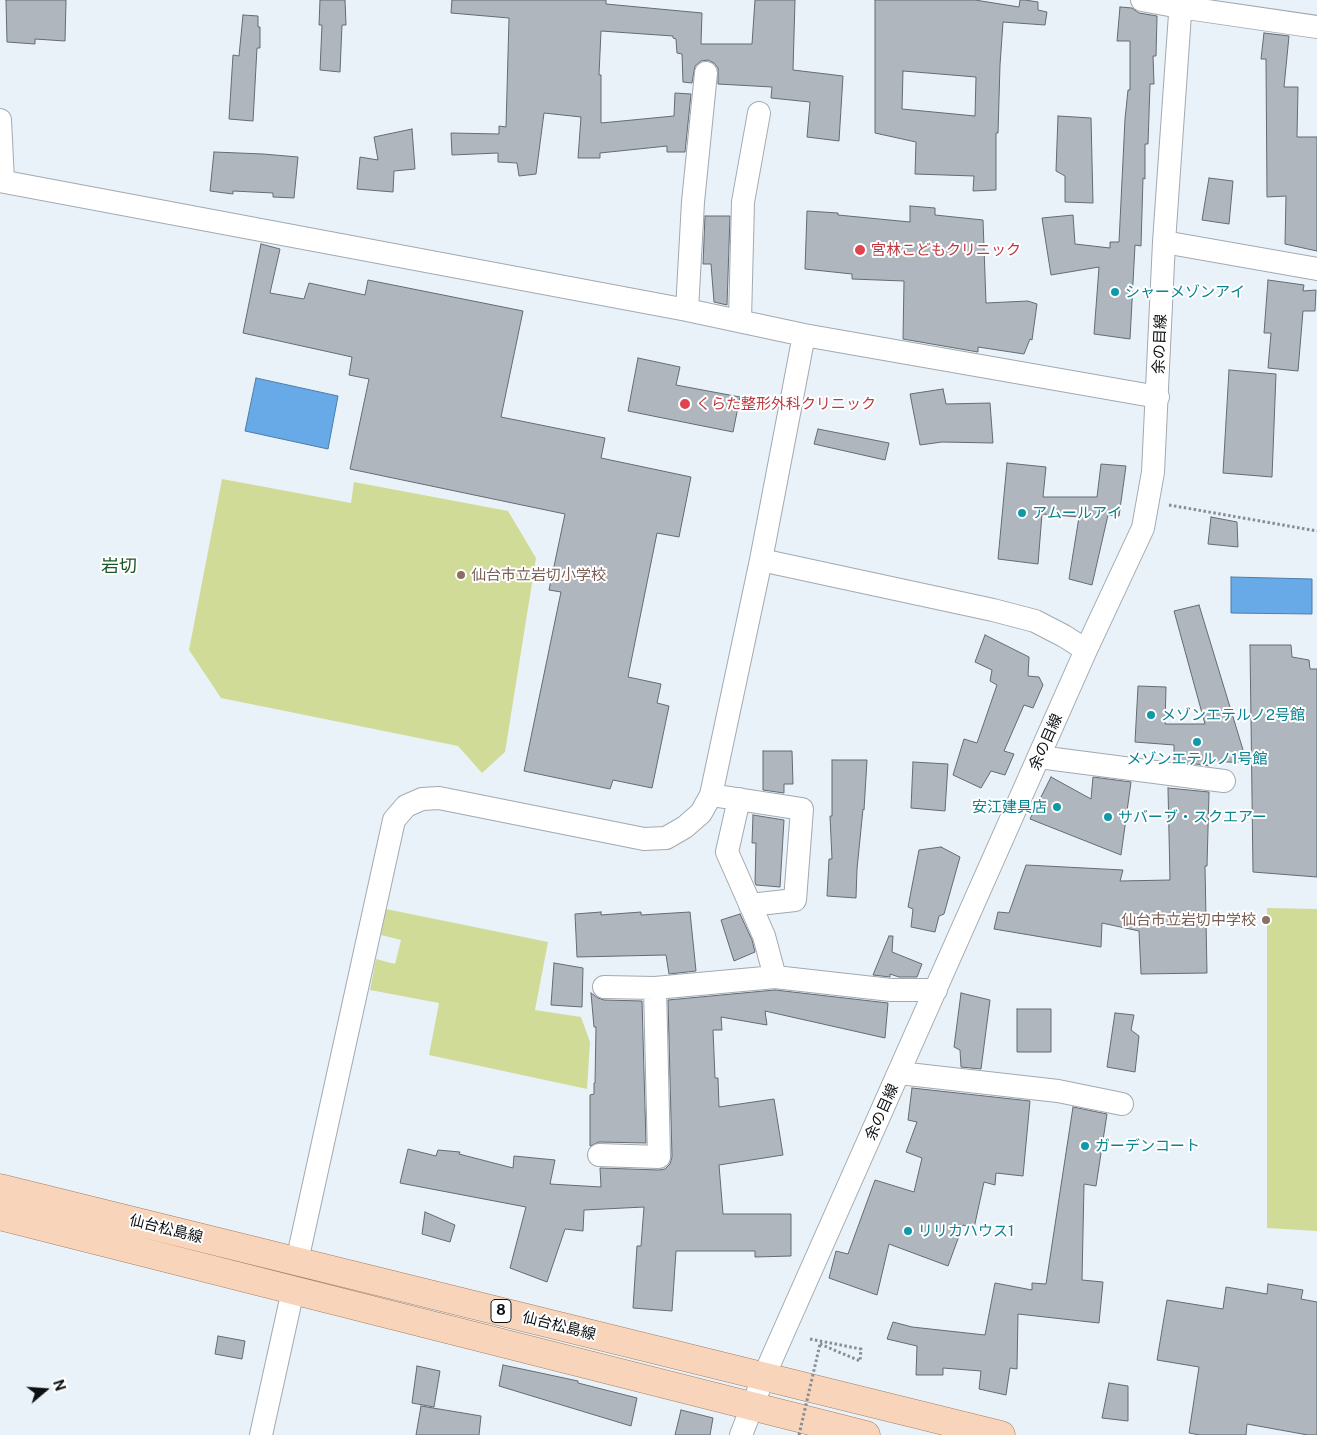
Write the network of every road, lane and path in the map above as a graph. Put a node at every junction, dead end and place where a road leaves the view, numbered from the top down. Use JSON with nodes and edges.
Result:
{"nodes":[{"id":1,"x":1142,"y":0,"type":"edge"},
{"id":2,"x":1180,"y":4,"type":"edge"},
{"id":3,"x":1317,"y":27,"type":"edge"},
{"id":4,"x":706,"y":73,"type":"dead end"},
{"id":5,"x":759,"y":113,"type":"dead end"},
{"id":6,"x":0,"y":120,"type":"edge"},
{"id":7,"x":2,"y":181,"type":"edge"},
{"id":8,"x":1164,"y":242,"type":"junction"},
{"id":9,"x":1317,"y":269,"type":"edge"},
{"id":10,"x":687,"y":310,"type":"junction"},
{"id":11,"x":740,"y":320,"type":"junction"},
{"id":12,"x":804,"y":335,"type":"junction"},
{"id":13,"x":1158,"y":397,"type":"junction"},
{"id":14,"x":1149,"y":501,"type":"junction"},
{"id":15,"x":1317,"y":531,"type":"edge"},
{"id":16,"x":761,"y":560,"type":"junction"},
{"id":17,"x":1086,"y":650,"type":"junction"},
{"id":18,"x":1039,"y":758,"type":"junction"},
{"id":19,"x":1224,"y":781,"type":"dead end"},
{"id":20,"x":711,"y":795,"type":"junction"},
{"id":21,"x":739,"y":799,"type":"junction"},
{"id":22,"x":750,"y":905,"type":"junction"},
{"id":23,"x":775,"y":977,"type":"junction"},
{"id":24,"x":604,"y":987,"type":"dead end"},
{"id":25,"x":655,"y":988,"type":"junction"},
{"id":26,"x":936,"y":990,"type":"junction"},
{"id":27,"x":899,"y":1073,"type":"junction"},
{"id":28,"x":1122,"y":1104,"type":"dead end"},
{"id":29,"x":600,"y":1155,"type":"dead end"},
{"id":30,"x":0,"y":1188,"type":"edge"},
{"id":31,"x":0,"y":1216,"type":"edge"},
{"id":32,"x":297,"y":1261,"type":"junction"},
{"id":33,"x":293,"y":1290,"type":"junction"},
{"id":34,"x":810,"y":1339,"type":"dead end"},
{"id":35,"x":764,"y":1376,"type":"junction"},
{"id":36,"x":753,"y":1405,"type":"junction"},
{"id":37,"x":261,"y":1435,"type":"edge"},
{"id":38,"x":741,"y":1435,"type":"edge"},
{"id":39,"x":799,"y":1435,"type":"edge"},
{"id":40,"x":866,"y":1435,"type":"edge"},
{"id":41,"x":1001,"y":1435,"type":"edge"}],
"edges":[{"from":1,"to":2,"type":"street"},
{"from":2,"to":3,"type":"street"},
{"from":2,"to":8,"type":"street","name":"余の目線"},
{"from":4,"to":10,"type":"street"},
{"from":5,"to":11,"type":"street"},
{"from":6,"to":7,"type":"street"},
{"from":7,"to":10,"type":"street"},
{"from":8,"to":9,"type":"street"},
{"from":8,"to":13,"type":"street","name":"余の目線"},
{"from":10,"to":11,"type":"street"},
{"from":11,"to":12,"type":"street"},
{"from":12,"to":13,"type":"street"},
{"from":12,"to":16,"type":"street"},
{"from":13,"to":14,"type":"street","name":"余の目線"},
{"from":14,"to":15,"type":"path"},
{"from":14,"to":17,"type":"street","name":"余の目線"},
{"from":16,"to":17,"type":"street"},
{"from":16,"to":20,"type":"street"},
{"from":17,"to":18,"type":"street","name":"余の目線"},
{"from":18,"to":19,"type":"street"},
{"from":18,"to":26,"type":"street","name":"余の目線"},
{"from":20,"to":21,"type":"street"},
{"from":20,"to":32,"type":"street"},
{"from":21,"to":22,"type":"street"},
{"from":21,"to":22,"type":"street"},
{"from":22,"to":23,"type":"street"},
{"from":23,"to":25,"type":"street"},
{"from":23,"to":26,"type":"street"},
{"from":24,"to":25,"type":"street"},
{"from":25,"to":29,"type":"street"},
{"from":26,"to":27,"type":"street","name":"余の目線"},
{"from":27,"to":28,"type":"street"},
{"from":27,"to":35,"type":"street","name":"余の目線"},
{"from":30,"to":32,"type":"main road","name":"仙台松島線","number":"8"},
{"from":31,"to":33,"type":"main road","name":"仙台松島線","number":"8"},
{"from":32,"to":35,"type":"main road","name":"仙台松島線","number":"8"},
{"from":33,"to":36,"type":"main road","name":"仙台松島線","number":"8"},
{"from":33,"to":37,"type":"street"},
{"from":34,"to":39,"type":"path","bridge":true},
{"from":35,"to":36,"type":"street","name":"余の目線"},
{"from":35,"to":41,"type":"main road","name":"仙台松島線","number":"8"},
{"from":36,"to":38,"type":"street","name":"余の目線"},
{"from":36,"to":40,"type":"main road","name":"仙台松島線","number":"8"}]}
